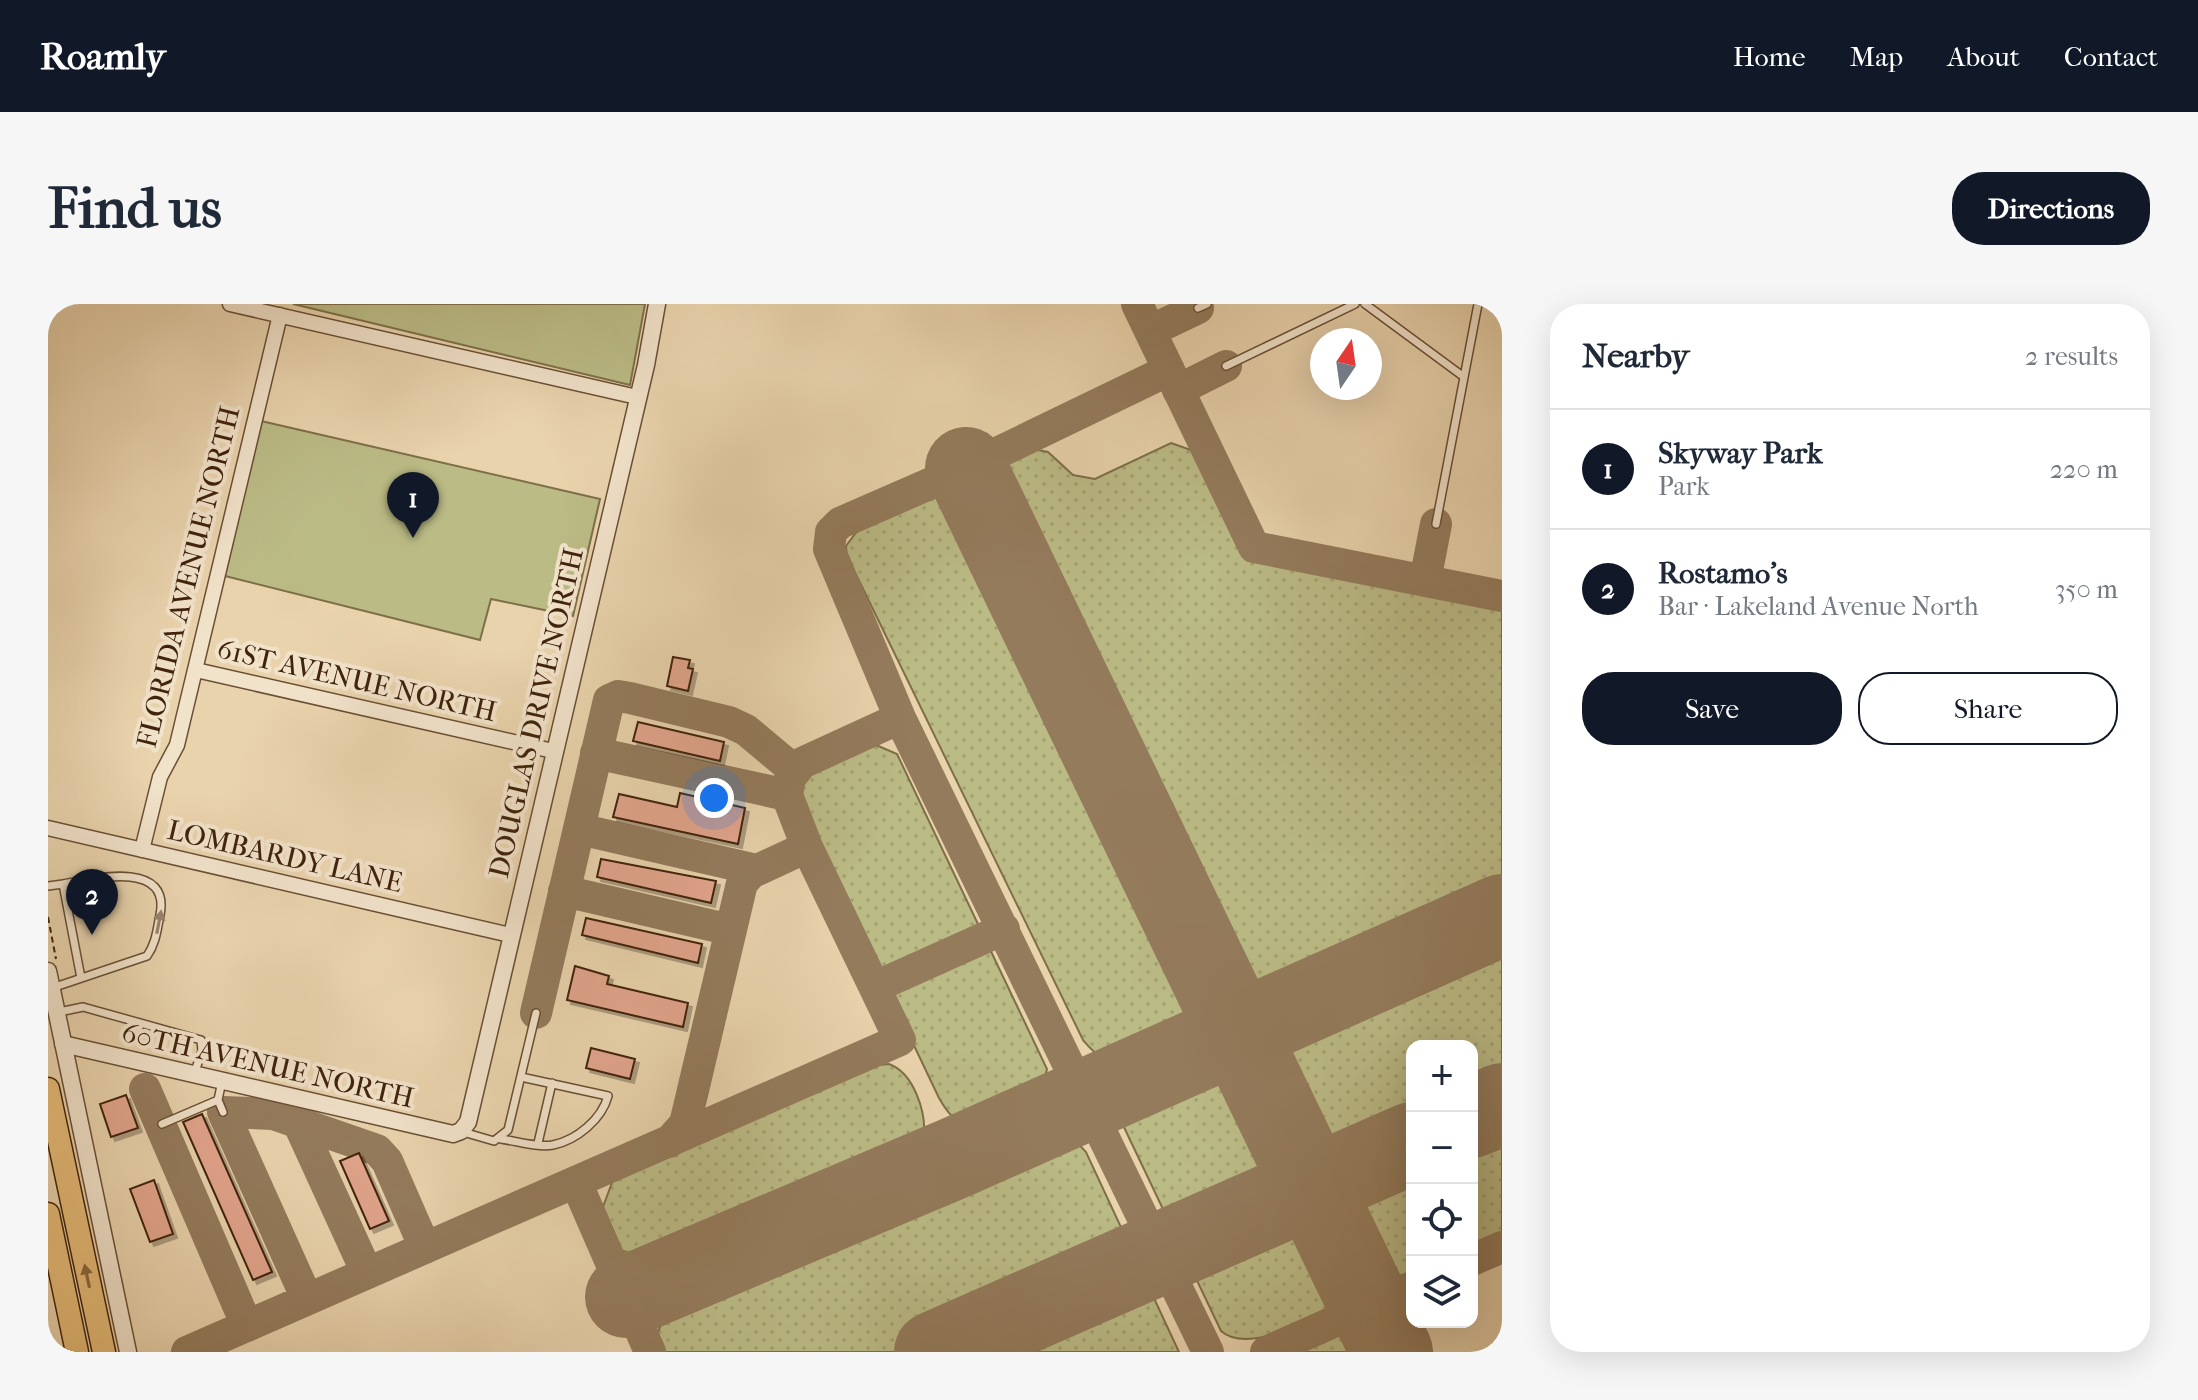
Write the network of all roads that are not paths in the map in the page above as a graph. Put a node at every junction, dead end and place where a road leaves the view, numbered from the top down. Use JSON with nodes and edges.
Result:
{"nodes":[{"id":1,"x":230,"y":304,"type":"edge"},
{"id":2,"x":657,"y":304,"type":"edge"},
{"id":3,"x":1207,"y":304,"type":"edge"},
{"id":4,"x":1355,"y":304,"type":"edge"},
{"id":5,"x":1365,"y":304,"type":"edge"},
{"id":6,"x":1478,"y":304,"type":"edge"},
{"id":7,"x":1198,"y":308,"type":"dead end"},
{"id":8,"x":280,"y":315,"type":"junction"},
{"id":9,"x":1226,"y":366,"type":"dead end"},
{"id":10,"x":1464,"y":377,"type":"junction"},
{"id":11,"x":637,"y":397,"type":"junction"},
{"id":12,"x":1436,"y":524,"type":"dead end"},
{"id":13,"x":196,"y":670,"type":"junction"},
{"id":14,"x":553,"y":751,"type":"junction"},
{"id":15,"x":48,"y":828,"type":"edge"},
{"id":16,"x":142,"y":850,"type":"junction"},
{"id":17,"x":63,"y":884,"type":"junction"},
{"id":18,"x":48,"y":886,"type":"edge"},
{"id":19,"x":510,"y":935,"type":"junction"},
{"id":20,"x":81,"y":978,"type":"junction"},
{"id":21,"x":50,"y":979,"type":"edge"},
{"id":22,"x":57,"y":1012,"type":"junction"},
{"id":23,"x":536,"y":1013,"type":"dead end"},
{"id":24,"x":63,"y":1044,"type":"junction"},
{"id":25,"x":194,"y":1075,"type":"junction"},
{"id":26,"x":521,"y":1077,"type":"junction"},
{"id":27,"x":222,"y":1081,"type":"junction"},
{"id":28,"x":552,"y":1083,"type":"junction"},
{"id":29,"x":48,"y":1089,"type":"edge"},
{"id":30,"x":218,"y":1100,"type":"junction"},
{"id":31,"x":223,"y":1112,"type":"dead end"},
{"id":32,"x":162,"y":1124,"type":"dead end"},
{"id":33,"x":461,"y":1131,"type":"junction"},
{"id":34,"x":501,"y":1139,"type":"junction"},
{"id":35,"x":538,"y":1143,"type":"junction"},
{"id":36,"x":48,"y":1214,"type":"edge"},
{"id":37,"x":77,"y":1352,"type":"edge"},
{"id":38,"x":104,"y":1352,"type":"edge"},
{"id":39,"x":128,"y":1352,"type":"edge"}],
"edges":[{"from":1,"to":8,"type":"street"},
{"from":2,"to":11,"type":"street","name":"DOUGLAS DRIVE NORTH"},
{"from":3,"to":7,"type":"lane"},
{"from":4,"to":9,"type":"lane"},
{"from":5,"to":10,"type":"lane"},
{"from":6,"to":10,"type":"lane"},
{"from":8,"to":11,"type":"street"},
{"from":8,"to":13,"type":"street","name":"FLORIDA AVENUE NORTH"},
{"from":10,"to":12,"type":"lane"},
{"from":11,"to":14,"type":"street","name":"DOUGLAS DRIVE NORTH"},
{"from":13,"to":14,"type":"street","name":"61ST AVENUE NORTH"},
{"from":13,"to":16,"type":"street","name":"FLORIDA AVENUE NORTH"},
{"from":14,"to":19,"type":"street","name":"DOUGLAS DRIVE NORTH"},
{"from":15,"to":16,"type":"street","name":"LOMBARDY LANE"},
{"from":16,"to":19,"type":"street","name":"LOMBARDY LANE"},
{"from":17,"to":18,"type":"lane"},
{"from":17,"to":20,"type":"lane"},
{"from":20,"to":17,"type":"lane","one_way":true},
{"from":19,"to":33,"type":"street","name":"DOUGLAS DRIVE NORTH"},
{"from":20,"to":21,"type":"lane"},
{"from":21,"to":22,"type":"street"},
{"from":22,"to":24,"type":"street"},
{"from":22,"to":25,"type":"lane"},
{"from":23,"to":26,"type":"lane"},
{"from":24,"to":25,"type":"street","name":"60TH AVENUE NORTH"},
{"from":24,"to":39,"type":"street"},
{"from":25,"to":27,"type":"street","name":"60TH AVENUE NORTH"},
{"from":26,"to":28,"type":"lane"},
{"from":26,"to":34,"type":"lane"},
{"from":27,"to":30,"type":"lane"},
{"from":27,"to":33,"type":"street","name":"60TH AVENUE NORTH"},
{"from":28,"to":35,"type":"lane"},
{"from":28,"to":35,"type":"lane"},
{"from":38,"to":29,"type":"highway","one_way":true},
{"from":30,"to":31,"type":"lane"},
{"from":30,"to":32,"type":"lane"},
{"from":33,"to":34,"type":"lane"},
{"from":34,"to":35,"type":"lane"},
{"from":36,"to":37,"type":"highway"}]}
